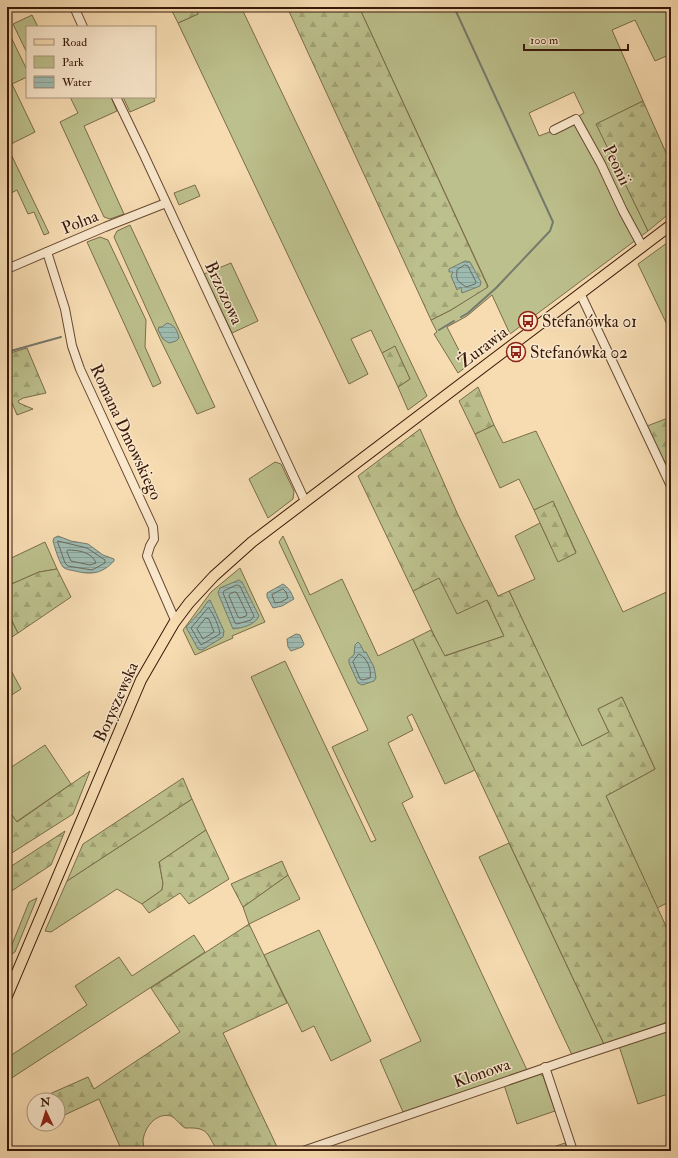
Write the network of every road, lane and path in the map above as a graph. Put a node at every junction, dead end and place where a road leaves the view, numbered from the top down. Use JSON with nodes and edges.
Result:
{"nodes":[{"id":1,"x":74,"y":7,"type":"edge"},
{"id":2,"x":83,"y":26,"type":"edge"},
{"id":3,"x":116,"y":98,"type":"edge"},
{"id":4,"x":554,"y":130,"type":"dead end"},
{"id":5,"x":166,"y":204,"type":"junction"},
{"id":6,"x":671,"y":225,"type":"edge"},
{"id":7,"x":642,"y":246,"type":"junction"},
{"id":8,"x":47,"y":252,"type":"junction"},
{"id":9,"x":7,"y":269,"type":"edge"},
{"id":10,"x":580,"y":293,"type":"junction"},
{"id":11,"x":334,"y":480,"type":"joint"},
{"id":12,"x":671,"y":486,"type":"edge"},
{"id":13,"x":305,"y":501,"type":"junction"},
{"id":14,"x":176,"y":620,"type":"junction"},
{"id":15,"x":7,"y":996,"type":"edge"},
{"id":16,"x":671,"y":1026,"type":"edge"},
{"id":17,"x":545,"y":1067,"type":"junction"},
{"id":18,"x":303,"y":1151,"type":"edge"},
{"id":19,"x":573,"y":1151,"type":"edge"}],
"edges":[{"from":1,"to":2,"type":"street"},
{"from":3,"to":5,"type":"street","name":"Brzozowa"},
{"from":4,"to":7,"type":"street","name":"Peonii"},
{"from":5,"to":8,"type":"street","name":"Polna"},
{"from":5,"to":13,"type":"street","name":"Brzozowa"},
{"from":6,"to":7,"type":"main road","name":"Żurawia"},
{"from":7,"to":10,"type":"main road","name":"Żurawia"},
{"from":8,"to":9,"type":"street","name":"Polna"},
{"from":8,"to":14,"type":"street","name":"Romana Dmowskiego"},
{"from":10,"to":11,"type":"main road","name":"Żurawia"},
{"from":10,"to":12,"type":"street"},
{"from":11,"to":13,"type":"main road","name":"Boryszewska"},
{"from":13,"to":14,"type":"main road","name":"Boryszewska"},
{"from":14,"to":15,"type":"main road","name":"Boryszewska"},
{"from":16,"to":17,"type":"street","name":"Klonowa"},
{"from":17,"to":18,"type":"street","name":"Klonowa"},
{"from":17,"to":19,"type":"street"}]}
